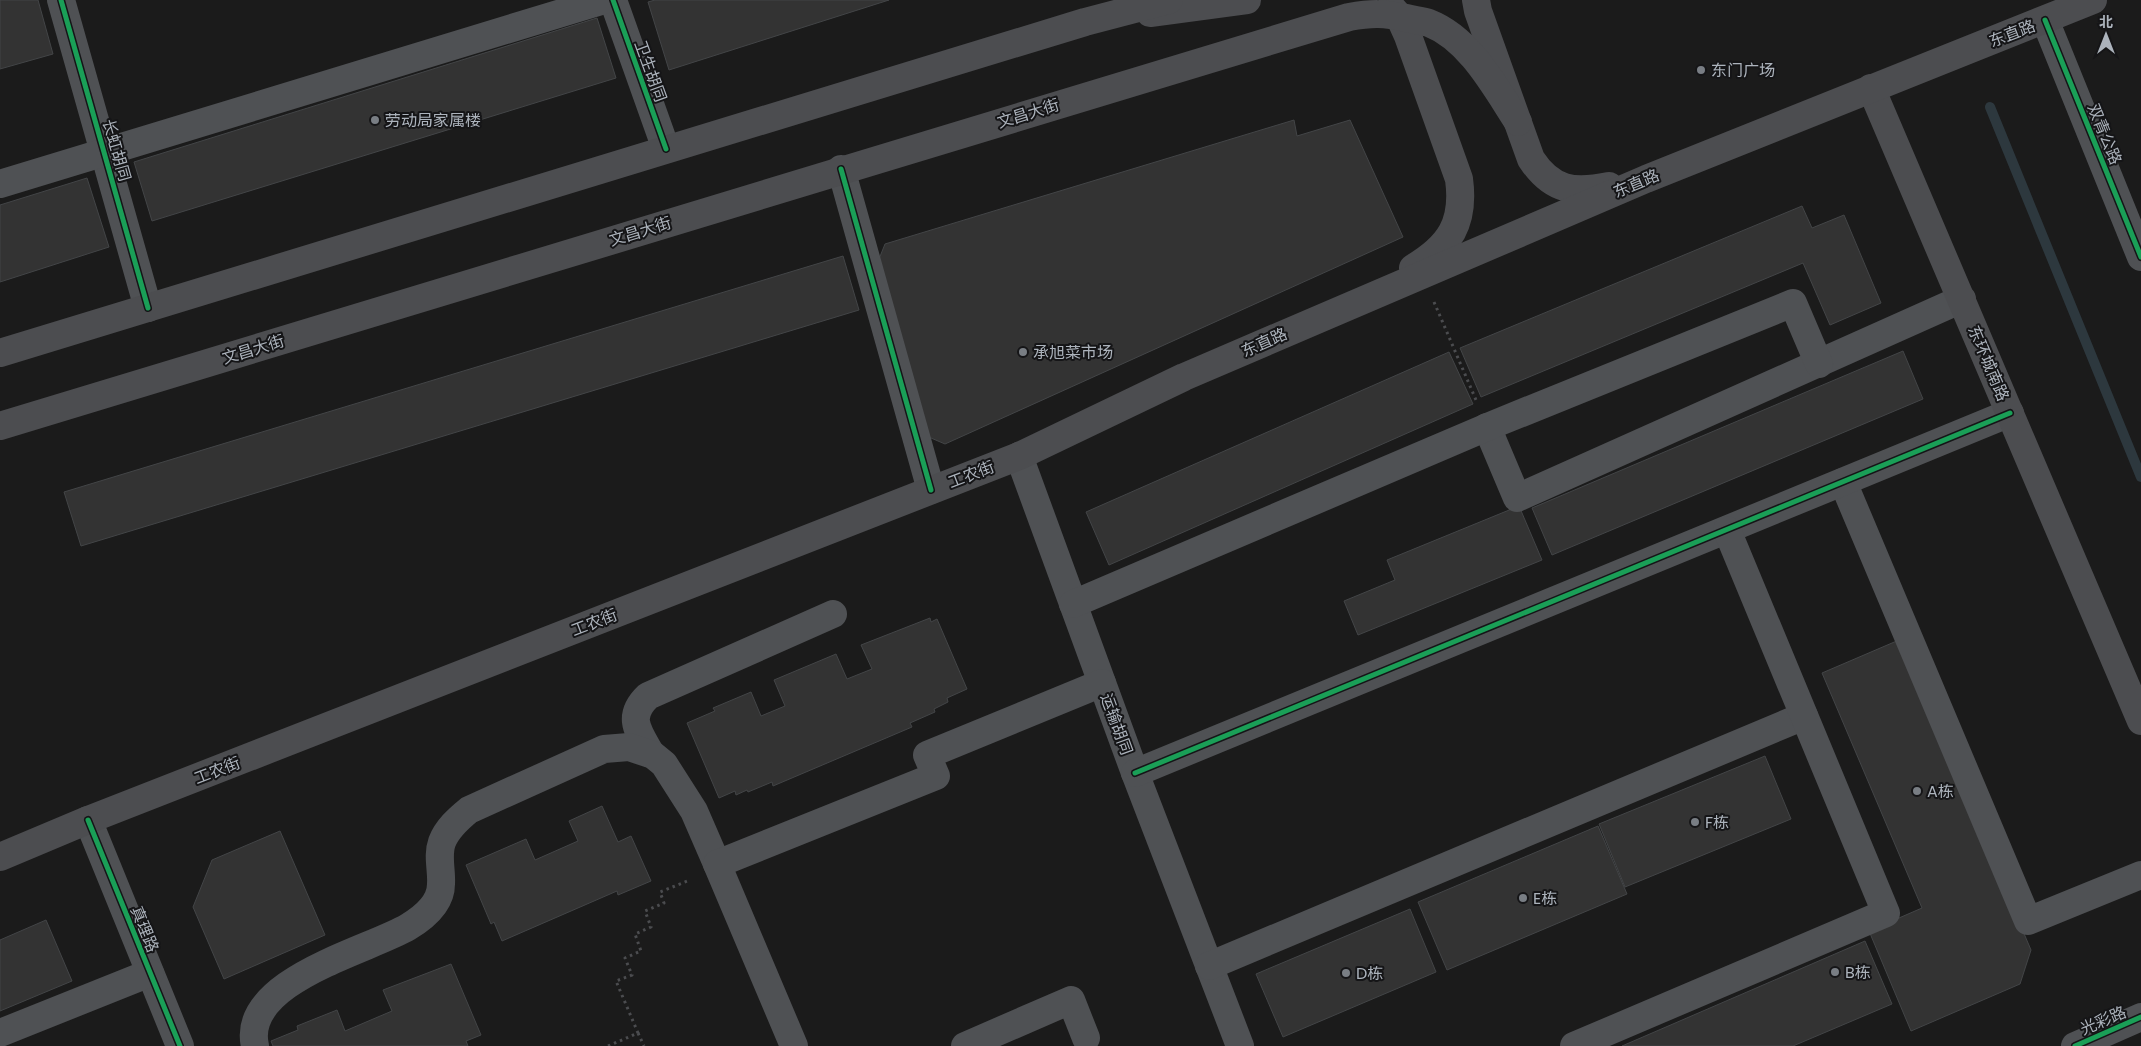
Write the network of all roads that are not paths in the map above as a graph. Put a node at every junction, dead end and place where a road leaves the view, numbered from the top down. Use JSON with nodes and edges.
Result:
{"nodes":[{"id":1,"x":62,"y":0,"type":"edge"},
{"id":2,"x":604,"y":0,"type":"edge"},
{"id":3,"x":613,"y":0,"type":"edge"},
{"id":4,"x":1248,"y":0,"type":"edge"},
{"id":5,"x":1476,"y":0,"type":"edge"},
{"id":6,"x":2093,"y":0,"type":"edge"},
{"id":7,"x":1160,"y":1,"type":"edge"},
{"id":8,"x":1392,"y":8,"type":"edge"},
{"id":9,"x":2046,"y":20,"type":"junction"},
{"id":10,"x":1085,"y":22,"type":"junction"},
{"id":11,"x":1871,"y":88,"type":"junction"},
{"id":12,"x":1518,"y":122,"type":"junction"},
{"id":13,"x":666,"y":149,"type":"junction"},
{"id":14,"x":105,"y":153,"type":"junction"},
{"id":15,"x":841,"y":169,"type":"junction"},
{"id":16,"x":1646,"y":179,"type":"junction"},
{"id":17,"x":0,"y":184,"type":"edge"},
{"id":18,"x":2141,"y":258,"type":"edge"},
{"id":19,"x":1962,"y":299,"type":"junction"},
{"id":20,"x":148,"y":308,"type":"junction"},
{"id":21,"x":1340,"y":309,"type":"junction"},
{"id":22,"x":0,"y":353,"type":"edge"},
{"id":23,"x":1819,"y":364,"type":"junction"},
{"id":24,"x":1184,"y":377,"type":"joint"},
{"id":25,"x":2010,"y":412,"type":"junction"},
{"id":26,"x":0,"y":426,"type":"edge"},
{"id":27,"x":1487,"y":427,"type":"junction"},
{"id":28,"x":1019,"y":456,"type":"junction"},
{"id":29,"x":1843,"y":482,"type":"junction"},
{"id":30,"x":931,"y":490,"type":"junction"},
{"id":31,"x":1727,"y":530,"type":"junction"},
{"id":32,"x":1073,"y":604,"type":"junction"},
{"id":33,"x":833,"y":614,"type":"dead end"},
{"id":34,"x":1102,"y":683,"type":"junction"},
{"id":35,"x":1804,"y":716,"type":"junction"},
{"id":36,"x":2141,"y":721,"type":"edge"},
{"id":37,"x":651,"y":754,"type":"junction"},
{"id":38,"x":1135,"y":773,"type":"junction"},
{"id":39,"x":88,"y":820,"type":"junction"},
{"id":40,"x":0,"y":857,"type":"edge"},
{"id":41,"x":718,"y":866,"type":"junction"},
{"id":42,"x":2141,"y":875,"type":"edge"},
{"id":43,"x":1209,"y":966,"type":"junction"},
{"id":44,"x":150,"y":973,"type":"junction"},
{"id":45,"x":2141,"y":1018,"type":"edge"},
{"id":46,"x":7,"y":1036,"type":"edge"},
{"id":47,"x":1086,"y":1038,"type":"dead end"},
{"id":48,"x":180,"y":1046,"type":"edge"},
{"id":49,"x":255,"y":1046,"type":"edge"},
{"id":50,"x":794,"y":1046,"type":"edge"},
{"id":51,"x":965,"y":1046,"type":"edge"},
{"id":52,"x":1240,"y":1046,"type":"edge"},
{"id":53,"x":1574,"y":1046,"type":"edge"},
{"id":54,"x":2075,"y":1046,"type":"edge"}],
"edges":[{"from":1,"to":14,"type":"street","name":"长虹胡同"},
{"from":2,"to":14,"type":"street"},
{"from":3,"to":13,"type":"street","name":"卫生胡同"},
{"from":4,"to":10,"type":"main road"},
{"from":5,"to":12,"type":"main road"},
{"from":6,"to":9,"type":"main road","name":"东直路"},
{"from":7,"to":10,"type":"main road"},
{"from":8,"to":12,"type":"main road","name":"文昌大街"},
{"from":8,"to":15,"type":"main road","name":"文昌大街"},
{"from":8,"to":21,"type":"main road"},
{"from":9,"to":11,"type":"main road","name":"东直路"},
{"from":9,"to":18,"type":"street","name":"双青公路"},
{"from":10,"to":13,"type":"main road"},
{"from":11,"to":16,"type":"main road","name":"东直路"},
{"from":11,"to":19,"type":"main road","name":"东环城南路"},
{"from":12,"to":16,"type":"main road"},
{"from":13,"to":20,"type":"main road"},
{"from":14,"to":17,"type":"street"},
{"from":14,"to":20,"type":"street","name":"长虹胡同"},
{"from":15,"to":26,"type":"main road","name":"文昌大街"},
{"from":15,"to":30,"type":"street"},
{"from":16,"to":21,"type":"main road","name":"东直路"},
{"from":19,"to":23,"type":"street"},
{"from":19,"to":25,"type":"main road","name":"东环城南路"},
{"from":20,"to":22,"type":"main road"},
{"from":21,"to":24,"type":"main road","name":"东直路"},
{"from":23,"to":27,"type":"street"},
{"from":23,"to":27,"type":"street"},
{"from":24,"to":28,"type":"main road","name":"工农街"},
{"from":25,"to":29,"type":"street"},
{"from":25,"to":36,"type":"main road","name":"东环城南路"},
{"from":27,"to":32,"type":"street"},
{"from":28,"to":30,"type":"main road","name":"工农街"},
{"from":28,"to":32,"type":"street","name":"运输胡同"},
{"from":29,"to":31,"type":"street"},
{"from":29,"to":42,"type":"street"},
{"from":30,"to":39,"type":"main road","name":"工农街"},
{"from":31,"to":35,"type":"street"},
{"from":31,"to":38,"type":"street"},
{"from":32,"to":34,"type":"street","name":"运输胡同"},
{"from":33,"to":37,"type":"street"},
{"from":34,"to":38,"type":"street","name":"运输胡同"},
{"from":34,"to":41,"type":"street"},
{"from":35,"to":43,"type":"street"},
{"from":35,"to":53,"type":"street"},
{"from":37,"to":41,"type":"street"},
{"from":37,"to":49,"type":"street"},
{"from":38,"to":43,"type":"street","name":"运输胡同"},
{"from":39,"to":40,"type":"main road","name":"工农街"},
{"from":39,"to":44,"type":"street","name":"真理路"},
{"from":41,"to":50,"type":"street"},
{"from":43,"to":52,"type":"street","name":"运输胡同"},
{"from":44,"to":46,"type":"street"},
{"from":44,"to":48,"type":"street","name":"真理路"},
{"from":45,"to":54,"type":"street","name":"光彩路"},
{"from":47,"to":51,"type":"street"}]}
